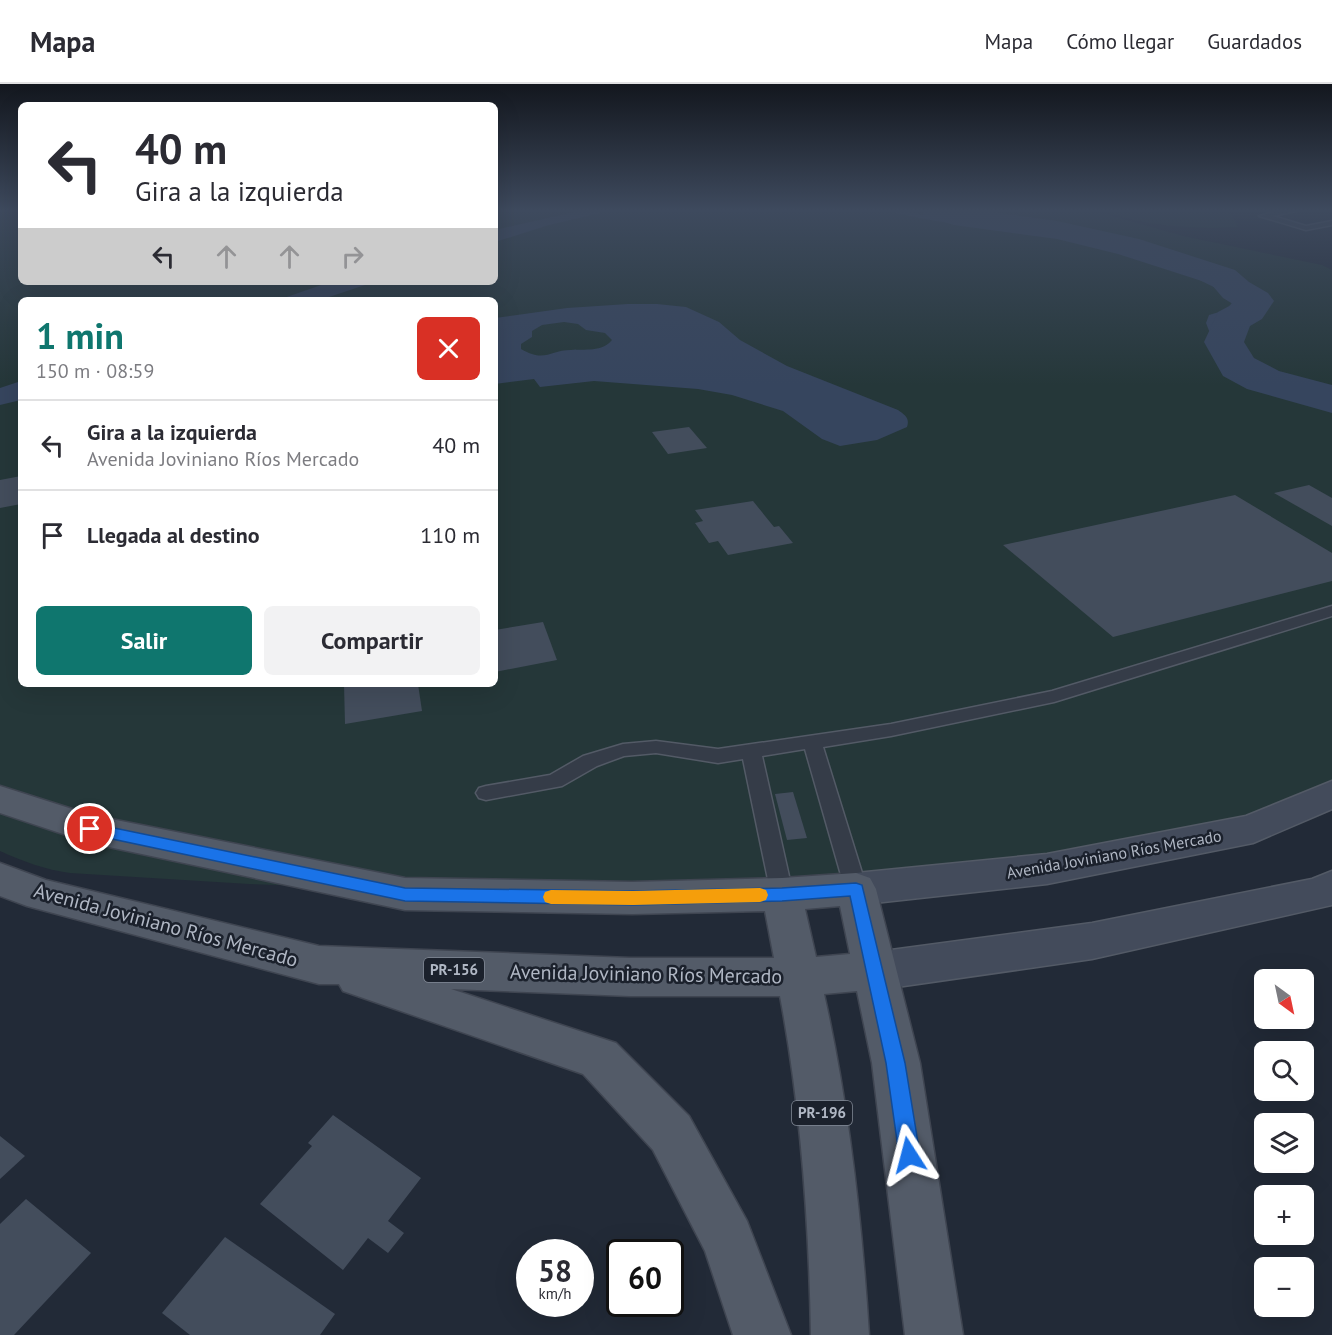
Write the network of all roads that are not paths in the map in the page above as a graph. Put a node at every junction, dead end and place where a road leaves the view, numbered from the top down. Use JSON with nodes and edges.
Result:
{"nodes":[{"id":1,"x":1332,"y":611,"type":"edge"},
{"id":2,"x":812,"y":742,"type":"junction"},
{"id":3,"x":751,"y":750,"type":"junction"},
{"id":4,"x":486,"y":793,"type":"dead end"},
{"id":5,"x":1332,"y":794,"type":"edge"},
{"id":6,"x":0,"y":799,"type":"edge"},
{"id":7,"x":0,"y":879,"type":"edge"},
{"id":8,"x":1332,"y":887,"type":"edge"},
{"id":9,"x":856,"y":889,"type":"junction"},
{"id":10,"x":782,"y":894,"type":"junction"},
{"id":11,"x":319,"y":965,"type":"junction"},
{"id":12,"x":876,"y":971,"type":"junction"},
{"id":13,"x":798,"y":977,"type":"junction"},
{"id":14,"x":762,"y":1335,"type":"edge"},
{"id":15,"x":840,"y":1335,"type":"edge"},
{"id":16,"x":934,"y":1335,"type":"edge"}],
"edges":[{"from":1,"to":2,"type":"lane"},
{"from":2,"to":3,"type":"lane"},
{"from":2,"to":9,"type":"lane"},
{"from":3,"to":4,"type":"lane"},
{"from":3,"to":10,"type":"lane"},
{"from":5,"to":9,"type":"main road","name":"Avenida Joviniano Ríos Mercado"},
{"from":6,"to":10,"type":"main road","name":"Avenida Joviniano Ríos Mercado"},
{"from":7,"to":11,"type":"main road","name":"Avenida Joviniano Ríos Mercado","number":"PR-156"},
{"from":8,"to":12,"type":"main road","name":"Avenida Joviniano Ríos Mercado","number":"PR-156"},
{"from":9,"to":10,"type":"main road","name":"Avenida Joviniano Ríos Mercado"},
{"from":9,"to":12,"type":"main road"},
{"from":10,"to":13,"type":"main road","number":"PR-196"},
{"from":11,"to":13,"type":"main road","name":"Avenida Joviniano Ríos Mercado","number":"PR-156"},
{"from":11,"to":14,"type":"main road"},
{"from":12,"to":13,"type":"main road","name":"Avenida Joviniano Ríos Mercado","number":"PR-156"},
{"from":12,"to":16,"type":"main road"},
{"from":13,"to":15,"type":"main road","number":"PR-196"}]}
